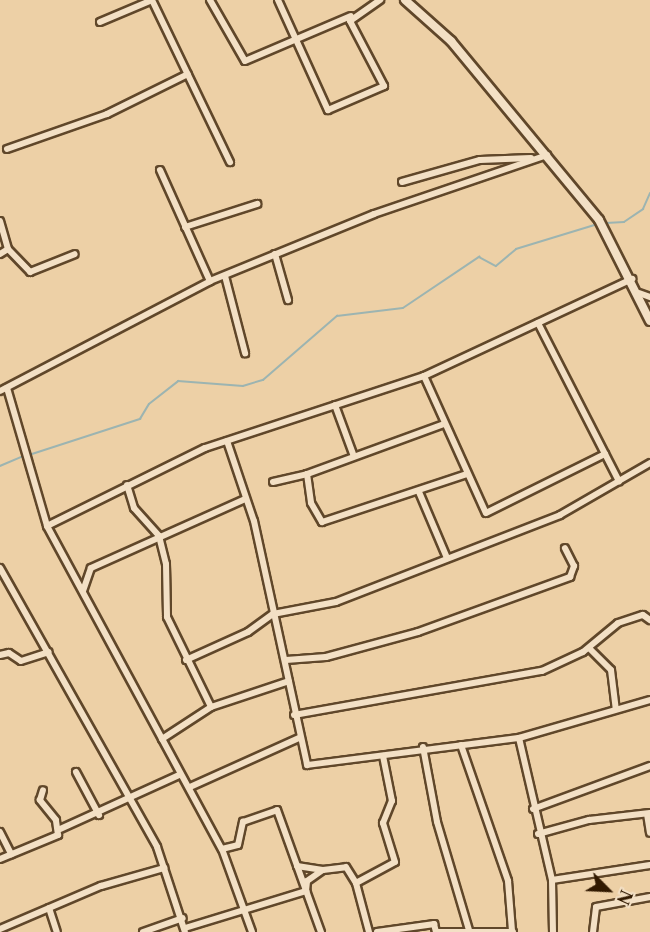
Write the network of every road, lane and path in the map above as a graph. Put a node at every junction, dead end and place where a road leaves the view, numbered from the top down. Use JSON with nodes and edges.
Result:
{"nodes":[{"id":1,"x":152,"y":0,"type":"edge"},
{"id":2,"x":210,"y":0,"type":"edge"},
{"id":3,"x":278,"y":0,"type":"edge"},
{"id":4,"x":380,"y":0,"type":"edge"},
{"id":5,"x":405,"y":0,"type":"edge"},
{"id":6,"x":351,"y":16,"type":"junction"},
{"id":7,"x":100,"y":22,"type":"dead end"},
{"id":8,"x":297,"y":37,"type":"junction"},
{"id":9,"x":188,"y":74,"type":"junction"},
{"id":10,"x":7,"y":149,"type":"dead end"},
{"id":11,"x":542,"y":157,"type":"junction"},
{"id":12,"x":230,"y":162,"type":"dead end"},
{"id":13,"x":159,"y":170,"type":"dead end"},
{"id":14,"x":402,"y":182,"type":"dead end"},
{"id":15,"x":257,"y":204,"type":"dead end"},
{"id":16,"x":0,"y":221,"type":"edge"},
{"id":17,"x":185,"y":226,"type":"junction"},
{"id":18,"x":8,"y":249,"type":"junction"},
{"id":19,"x":0,"y":254,"type":"edge"},
{"id":20,"x":75,"y":254,"type":"dead end"},
{"id":21,"x":274,"y":254,"type":"junction"},
{"id":22,"x":225,"y":276,"type":"junction"},
{"id":23,"x":633,"y":279,"type":"junction"},
{"id":24,"x":210,"y":281,"type":"junction"},
{"id":25,"x":288,"y":300,"type":"dead end"},
{"id":26,"x":648,"y":301,"type":"edge"},
{"id":27,"x":650,"y":321,"type":"edge"},
{"id":28,"x":538,"y":323,"type":"junction"},
{"id":29,"x":245,"y":353,"type":"dead end"},
{"id":30,"x":424,"y":376,"type":"junction"},
{"id":31,"x":8,"y":388,"type":"junction"},
{"id":32,"x":0,"y":391,"type":"edge"},
{"id":33,"x":335,"y":405,"type":"junction"},
{"id":34,"x":444,"y":424,"type":"junction"},
{"id":35,"x":227,"y":441,"type":"junction"},
{"id":36,"x":353,"y":454,"type":"junction"},
{"id":37,"x":605,"y":454,"type":"junction"},
{"id":38,"x":650,"y":463,"type":"edge"},
{"id":39,"x":307,"y":474,"type":"junction"},
{"id":40,"x":467,"y":474,"type":"junction"},
{"id":41,"x":619,"y":481,"type":"junction"},
{"id":42,"x":273,"y":482,"type":"dead end"},
{"id":43,"x":127,"y":485,"type":"junction"},
{"id":44,"x":419,"y":492,"type":"junction"},
{"id":45,"x":245,"y":499,"type":"junction"},
{"id":46,"x":47,"y":526,"type":"junction"},
{"id":47,"x":159,"y":536,"type":"junction"},
{"id":48,"x":565,"y":548,"type":"dead end"},
{"id":49,"x":447,"y":558,"type":"junction"},
{"id":50,"x":0,"y":568,"type":"edge"},
{"id":51,"x":83,"y":591,"type":"junction"},
{"id":52,"x":273,"y":614,"type":"junction"},
{"id":53,"x":650,"y":620,"type":"edge"},
{"id":54,"x":589,"y":648,"type":"junction"},
{"id":55,"x":49,"y":652,"type":"junction"},
{"id":56,"x":0,"y":655,"type":"edge"},
{"id":57,"x":186,"y":660,"type":"junction"},
{"id":58,"x":286,"y":660,"type":"junction"},
{"id":59,"x":289,"y":681,"type":"junction"},
{"id":60,"x":650,"y":700,"type":"edge"},
{"id":61,"x":212,"y":707,"type":"junction"},
{"id":62,"x":616,"y":709,"type":"junction"},
{"id":63,"x":294,"y":715,"type":"junction"},
{"id":64,"x":162,"y":738,"type":"junction"},
{"id":65,"x":299,"y":738,"type":"junction"},
{"id":66,"x":519,"y":738,"type":"junction"},
{"id":67,"x":461,"y":745,"type":"junction"},
{"id":68,"x":423,"y":747,"type":"junction"},
{"id":69,"x":383,"y":756,"type":"junction"},
{"id":70,"x":650,"y":766,"type":"edge"},
{"id":71,"x":76,"y":772,"type":"dead end"},
{"id":72,"x":179,"y":775,"type":"junction"},
{"id":73,"x":190,"y":787,"type":"junction"},
{"id":74,"x":43,"y":790,"type":"dead end"},
{"id":75,"x":126,"y":798,"type":"junction"},
{"id":76,"x":533,"y":809,"type":"junction"},
{"id":77,"x":648,"y":813,"type":"edge"},
{"id":78,"x":99,"y":815,"type":"junction"},
{"id":79,"x":58,"y":830,"type":"junction"},
{"id":80,"x":0,"y":832,"type":"edge"},
{"id":81,"x":650,"y":833,"type":"edge"},
{"id":82,"x":537,"y":834,"type":"junction"},
{"id":83,"x":222,"y":849,"type":"junction"},
{"id":84,"x":10,"y":854,"type":"junction"},
{"id":85,"x":0,"y":859,"type":"edge"},
{"id":86,"x":650,"y":865,"type":"edge"},
{"id":87,"x":297,"y":866,"type":"junction"},
{"id":88,"x":164,"y":868,"type":"junction"},
{"id":89,"x":323,"y":870,"type":"junction"},
{"id":90,"x":552,"y":879,"type":"junction"},
{"id":91,"x":356,"y":883,"type":"junction"},
{"id":92,"x":306,"y":891,"type":"junction"},
{"id":93,"x":650,"y":897,"type":"edge"},
{"id":94,"x":245,"y":907,"type":"junction"},
{"id":95,"x":49,"y":908,"type":"junction"},
{"id":96,"x":183,"y":918,"type":"junction"},
{"id":97,"x":0,"y":929,"type":"edge"},
{"id":98,"x":185,"y":930,"type":"edge"},
{"id":99,"x":469,"y":930,"type":"junction"},
{"id":100,"x":513,"y":931,"type":"edge"},
{"id":101,"x":57,"y":932,"type":"edge"},
{"id":102,"x":143,"y":932,"type":"edge"},
{"id":103,"x":252,"y":932,"type":"edge"},
{"id":104,"x":321,"y":932,"type":"edge"},
{"id":105,"x":369,"y":932,"type":"edge"},
{"id":106,"x":377,"y":932,"type":"edge"},
{"id":107,"x":436,"y":932,"type":"edge"},
{"id":108,"x":553,"y":932,"type":"edge"},
{"id":109,"x":593,"y":932,"type":"edge"}],
"edges":[{"from":1,"to":7,"type":"street"},
{"from":1,"to":9,"type":"street"},
{"from":2,"to":8,"type":"street"},
{"from":3,"to":8,"type":"street"},
{"from":4,"to":6,"type":"street"},
{"from":5,"to":11,"type":"main road"},
{"from":6,"to":8,"type":"street"},
{"from":6,"to":8,"type":"street"},
{"from":9,"to":10,"type":"street"},
{"from":9,"to":12,"type":"street"},
{"from":11,"to":14,"type":"street"},
{"from":11,"to":21,"type":"street"},
{"from":11,"to":23,"type":"main road"},
{"from":13,"to":17,"type":"street"},
{"from":15,"to":17,"type":"street"},
{"from":16,"to":18,"type":"street"},
{"from":17,"to":24,"type":"street"},
{"from":18,"to":19,"type":"street"},
{"from":18,"to":20,"type":"street"},
{"from":21,"to":22,"type":"street"},
{"from":21,"to":25,"type":"street"},
{"from":22,"to":24,"type":"street"},
{"from":22,"to":29,"type":"street"},
{"from":23,"to":26,"type":"main road"},
{"from":23,"to":28,"type":"street"},
{"from":24,"to":31,"type":"street"},
{"from":26,"to":27,"type":"main road"},
{"from":28,"to":30,"type":"street"},
{"from":28,"to":37,"type":"street"},
{"from":30,"to":33,"type":"street"},
{"from":30,"to":34,"type":"street"},
{"from":31,"to":32,"type":"street"},
{"from":31,"to":46,"type":"street"},
{"from":33,"to":35,"type":"street"},
{"from":33,"to":36,"type":"street"},
{"from":34,"to":36,"type":"street"},
{"from":34,"to":40,"type":"street"},
{"from":35,"to":43,"type":"street"},
{"from":35,"to":45,"type":"street"},
{"from":36,"to":39,"type":"street"},
{"from":37,"to":40,"type":"street"},
{"from":37,"to":41,"type":"street"},
{"from":38,"to":41,"type":"street"},
{"from":39,"to":42,"type":"street"},
{"from":39,"to":44,"type":"street"},
{"from":40,"to":44,"type":"street"},
{"from":41,"to":49,"type":"street"},
{"from":43,"to":46,"type":"street"},
{"from":43,"to":47,"type":"street"},
{"from":44,"to":49,"type":"street"},
{"from":45,"to":47,"type":"street"},
{"from":45,"to":52,"type":"street"},
{"from":46,"to":51,"type":"street"},
{"from":47,"to":51,"type":"street"},
{"from":47,"to":57,"type":"street"},
{"from":48,"to":58,"type":"street"},
{"from":49,"to":52,"type":"street"},
{"from":50,"to":55,"type":"street"},
{"from":51,"to":64,"type":"street"},
{"from":52,"to":57,"type":"street"},
{"from":52,"to":58,"type":"street"},
{"from":53,"to":54,"type":"street"},
{"from":54,"to":62,"type":"street"},
{"from":54,"to":63,"type":"street"},
{"from":55,"to":56,"type":"street"},
{"from":55,"to":75,"type":"street"},
{"from":57,"to":61,"type":"street"},
{"from":58,"to":59,"type":"street"},
{"from":59,"to":61,"type":"street"},
{"from":59,"to":63,"type":"street"},
{"from":60,"to":62,"type":"street"},
{"from":61,"to":64,"type":"street"},
{"from":62,"to":66,"type":"street"},
{"from":63,"to":65,"type":"street"},
{"from":64,"to":72,"type":"street"},
{"from":65,"to":69,"type":"street"},
{"from":65,"to":73,"type":"street"},
{"from":66,"to":67,"type":"street"},
{"from":66,"to":76,"type":"street"},
{"from":67,"to":68,"type":"street"},
{"from":67,"to":100,"type":"street"},
{"from":68,"to":69,"type":"street"},
{"from":68,"to":99,"type":"street"},
{"from":69,"to":91,"type":"street"},
{"from":70,"to":76,"type":"street"},
{"from":71,"to":78,"type":"street"},
{"from":72,"to":73,"type":"street"},
{"from":72,"to":75,"type":"street"},
{"from":73,"to":83,"type":"street"},
{"from":74,"to":79,"type":"street"},
{"from":75,"to":78,"type":"street"},
{"from":75,"to":88,"type":"street"},
{"from":76,"to":82,"type":"street"},
{"from":77,"to":81,"type":"street"},
{"from":77,"to":82,"type":"street"},
{"from":78,"to":79,"type":"street"},
{"from":79,"to":84,"type":"street"},
{"from":80,"to":84,"type":"street"},
{"from":82,"to":90,"type":"street"},
{"from":83,"to":87,"type":"street"},
{"from":83,"to":94,"type":"street"},
{"from":84,"to":85,"type":"street"},
{"from":86,"to":90,"type":"street"},
{"from":87,"to":89,"type":"street"},
{"from":87,"to":92,"type":"street"},
{"from":88,"to":95,"type":"street"},
{"from":88,"to":96,"type":"street"},
{"from":89,"to":91,"type":"street"},
{"from":89,"to":92,"type":"street"},
{"from":90,"to":108,"type":"street"},
{"from":91,"to":105,"type":"street"},
{"from":92,"to":94,"type":"street"},
{"from":92,"to":104,"type":"street"},
{"from":93,"to":109,"type":"street"},
{"from":94,"to":98,"type":"street"},
{"from":94,"to":103,"type":"street"},
{"from":95,"to":97,"type":"street"},
{"from":95,"to":101,"type":"street"},
{"from":96,"to":98,"type":"street"},
{"from":96,"to":102,"type":"street"},
{"from":99,"to":100,"type":"street"},
{"from":99,"to":107,"type":"street"},
{"from":106,"to":107,"type":"street"}]}
